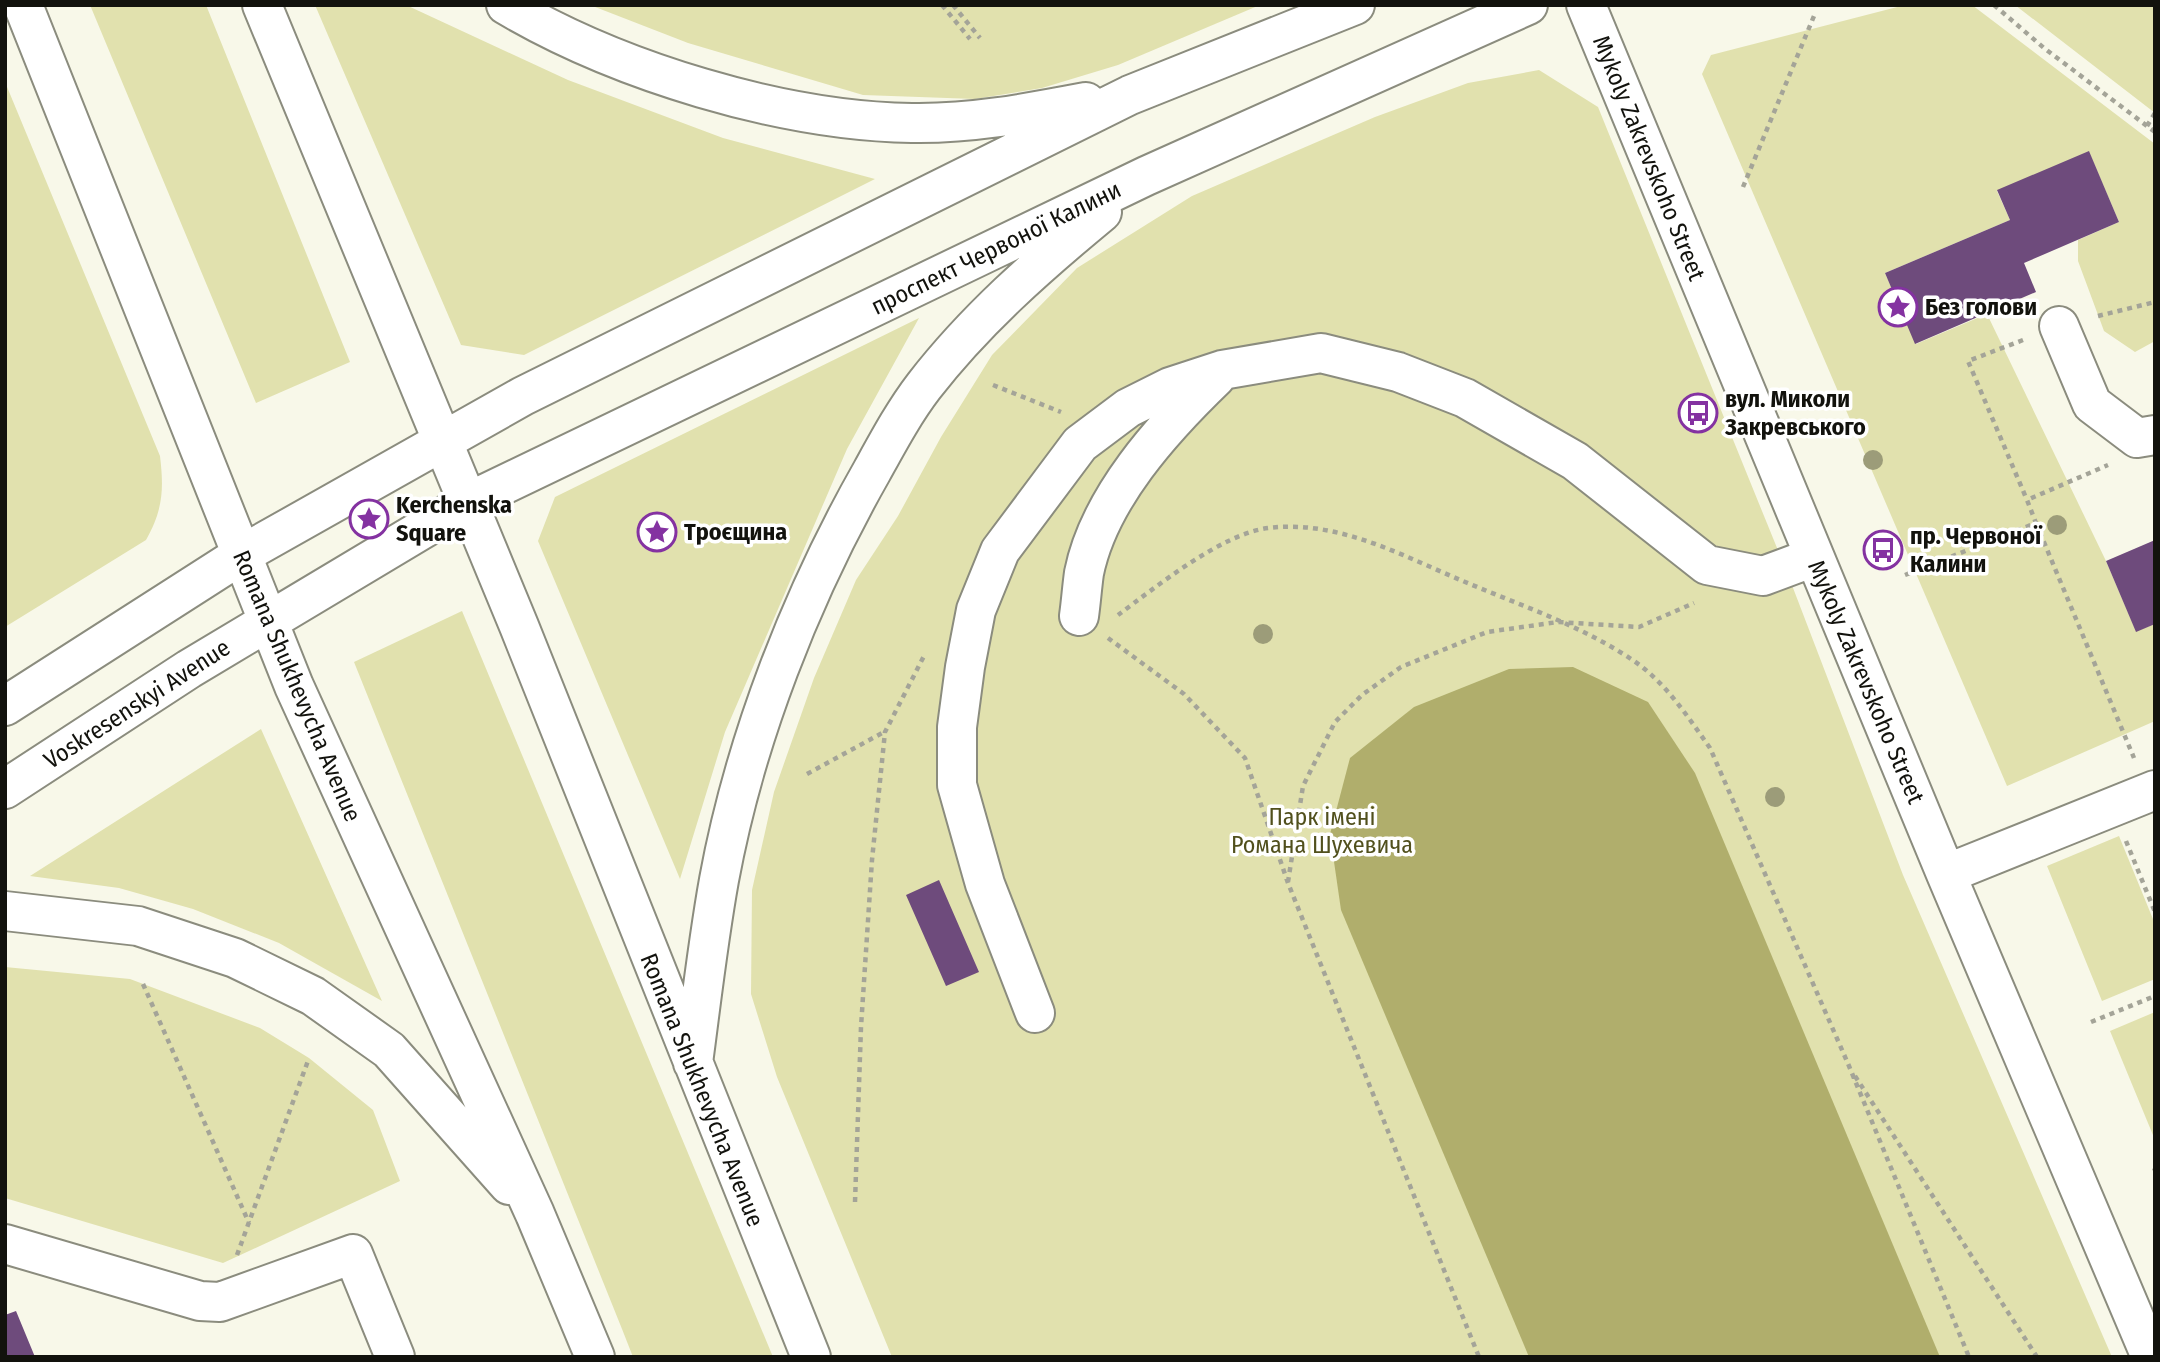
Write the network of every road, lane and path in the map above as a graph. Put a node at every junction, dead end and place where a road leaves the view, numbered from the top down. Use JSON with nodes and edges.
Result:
{"nodes":[{"id":1,"x":23,"y":5,"type":"edge"},
{"id":2,"x":262,"y":5,"type":"edge"},
{"id":3,"x":506,"y":5,"type":"edge"},
{"id":4,"x":942,"y":5,"type":"edge"},
{"id":5,"x":953,"y":5,"type":"edge"},
{"id":6,"x":1354,"y":5,"type":"edge"},
{"id":7,"x":1528,"y":5,"type":"edge"},
{"id":8,"x":1586,"y":5,"type":"edge"},
{"id":9,"x":1994,"y":5,"type":"edge"},
{"id":10,"x":1814,"y":16,"type":"dead end"},
{"id":11,"x":980,"y":38,"type":"dead end"},
{"id":12,"x":970,"y":39,"type":"dead end"},
{"id":13,"x":1130,"y":94,"type":"junction"},
{"id":14,"x":2155,"y":113,"type":"edge"},
{"id":15,"x":2147,"y":126,"type":"junction"},
{"id":16,"x":2155,"y":132,"type":"edge"},
{"id":17,"x":1146,"y":176,"type":"junction"},
{"id":18,"x":1742,"y":187,"type":"dead end"},
{"id":19,"x":2059,"y":326,"type":"dead end"},
{"id":20,"x":1222,"y":370,"type":"junction"},
{"id":21,"x":993,"y":385,"type":"dead end"},
{"id":22,"x":1065,"y":414,"type":"dead end"},
{"id":23,"x":2155,"y":435,"type":"edge"},
{"id":24,"x":442,"y":441,"type":"junction"},
{"id":25,"x":2116,"y":462,"type":"dead end"},
{"id":26,"x":468,"y":502,"type":"junction"},
{"id":27,"x":2036,"y":523,"type":"junction"},
{"id":28,"x":241,"y":555,"type":"junction"},
{"id":29,"x":1814,"y":557,"type":"junction"},
{"id":30,"x":1717,"y":567,"type":"junction"},
{"id":31,"x":1905,"y":575,"type":"dead end"},
{"id":32,"x":1080,"y":616,"type":"junction"},
{"id":33,"x":269,"y":620,"type":"junction"},
{"id":34,"x":1558,"y":622,"type":"junction"},
{"id":35,"x":931,"y":643,"type":"dead end"},
{"id":36,"x":5,"y":706,"type":"edge"},
{"id":37,"x":885,"y":732,"type":"junction"},
{"id":38,"x":807,"y":774,"type":"dead end"},
{"id":39,"x":5,"y":789,"type":"edge"},
{"id":40,"x":2151,"y":792,"type":"edge"},
{"id":41,"x":2113,"y":807,"type":"junction"},
{"id":42,"x":1946,"y":874,"type":"junction"},
{"id":43,"x":1288,"y":883,"type":"junction"},
{"id":44,"x":5,"y":911,"type":"edge"},
{"id":45,"x":2155,"y":912,"type":"edge"},
{"id":46,"x":143,"y":984,"type":"dead end"},
{"id":47,"x":2155,"y":996,"type":"edge"},
{"id":48,"x":1035,"y":1013,"type":"dead end"},
{"id":49,"x":2091,"y":1022,"type":"dead end"},
{"id":50,"x":309,"y":1058,"type":"dead end"},
{"id":51,"x":692,"y":1066,"type":"junction"},
{"id":52,"x":1849,"y":1066,"type":"junction"},
{"id":53,"x":855,"y":1202,"type":"dead end"},
{"id":54,"x":535,"y":1214,"type":"junction"},
{"id":55,"x":249,"y":1223,"type":"junction"},
{"id":56,"x":5,"y":1244,"type":"edge"},
{"id":57,"x":220,"y":1302,"type":"junction"},
{"id":58,"x":395,"y":1357,"type":"edge"},
{"id":59,"x":595,"y":1357,"type":"edge"},
{"id":60,"x":811,"y":1357,"type":"edge"},
{"id":61,"x":1479,"y":1357,"type":"edge"},
{"id":62,"x":1969,"y":1357,"type":"edge"},
{"id":63,"x":2038,"y":1357,"type":"edge"},
{"id":64,"x":2151,"y":1357,"type":"edge"}],
"edges":[{"from":1,"to":28,"type":"main road","name":"Romana Shukhevycha Avenue"},
{"from":2,"to":24,"type":"main road","name":"Romana Shukhevycha Avenue"},
{"from":3,"to":13,"type":"main road"},
{"from":4,"to":12,"type":"path"},
{"from":5,"to":11,"type":"path"},
{"from":6,"to":13,"type":"main road"},
{"from":7,"to":17,"type":"main road","name":"проспект Червоної Калини"},
{"from":8,"to":29,"type":"main road","name":"Mykoly Zakrevskoho Street"},
{"from":9,"to":15,"type":"path"},
{"from":10,"to":18,"type":"path"},
{"from":13,"to":24,"type":"main road"},
{"from":14,"to":15,"type":"path"},
{"from":15,"to":16,"type":"path"},
{"from":17,"to":26,"type":"main road","name":"проспект Червоної Калини"},
{"from":17,"to":51,"type":"main road"},
{"from":19,"to":23,"type":"main road"},
{"from":20,"to":30,"type":"main road"},
{"from":20,"to":32,"type":"main road"},
{"from":20,"to":48,"type":"main road"},
{"from":21,"to":22,"type":"path"},
{"from":24,"to":26,"type":"main road","name":"Romana Shukhevycha Avenue"},
{"from":24,"to":28,"type":"main road"},
{"from":25,"to":27,"type":"path"},
{"from":26,"to":33,"type":"main road"},
{"from":26,"to":51,"type":"main road","name":"Romana Shukhevycha Avenue"},
{"from":27,"to":31,"type":"path"},
{"from":27,"to":40,"type":"path"},
{"from":28,"to":33,"type":"main road","name":"Romana Shukhevycha Avenue"},
{"from":28,"to":36,"type":"main road"},
{"from":29,"to":30,"type":"main road"},
{"from":29,"to":42,"type":"main road","name":"Mykoly Zakrevskoho Street"},
{"from":30,"to":34,"type":"path"},
{"from":32,"to":34,"type":"path"},
{"from":32,"to":43,"type":"path"},
{"from":33,"to":39,"type":"main road","name":"Voskresenskyi Avenue"},
{"from":33,"to":54,"type":"main road","name":"Romana Shukhevycha Avenue"},
{"from":34,"to":43,"type":"path"},
{"from":34,"to":52,"type":"path"},
{"from":35,"to":37,"type":"path"},
{"from":37,"to":38,"type":"path"},
{"from":37,"to":53,"type":"path"},
{"from":40,"to":41,"type":"main road"},
{"from":41,"to":42,"type":"main road"},
{"from":41,"to":45,"type":"path"},
{"from":42,"to":64,"type":"main road","name":"Mykoly Zakrevskoho Street"},
{"from":43,"to":61,"type":"path"},
{"from":44,"to":54,"type":"main road"},
{"from":46,"to":55,"type":"path"},
{"from":47,"to":49,"type":"path"},
{"from":50,"to":55,"type":"path"},
{"from":51,"to":60,"type":"main road","name":"Romana Shukhevycha Avenue"},
{"from":52,"to":62,"type":"path"},
{"from":52,"to":63,"type":"path"},
{"from":54,"to":59,"type":"main road","name":"Romana Shukhevycha Avenue"},
{"from":55,"to":57,"type":"path"},
{"from":56,"to":57,"type":"main road"},
{"from":57,"to":58,"type":"main road"}]}
